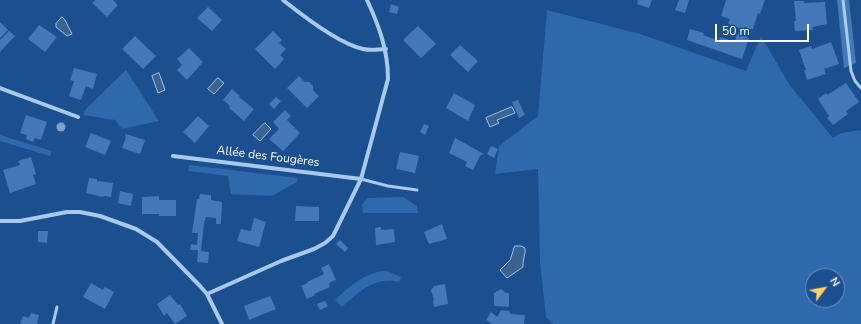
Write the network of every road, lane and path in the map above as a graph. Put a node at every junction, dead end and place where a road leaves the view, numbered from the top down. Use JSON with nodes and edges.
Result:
{"nodes":[{"id":1,"x":283,"y":0,"type":"edge"},
{"id":2,"x":367,"y":0,"type":"edge"},
{"id":3,"x":843,"y":0,"type":"edge"},
{"id":4,"x":386,"y":49,"type":"junction"},
{"id":5,"x":0,"y":88,"type":"edge"},
{"id":6,"x":861,"y":88,"type":"edge"},
{"id":7,"x":78,"y":117,"type":"dead end"},
{"id":8,"x":173,"y":156,"type":"dead end"},
{"id":9,"x":361,"y":179,"type":"junction"},
{"id":10,"x":417,"y":190,"type":"dead end"},
{"id":11,"x":0,"y":221,"type":"edge"},
{"id":12,"x":207,"y":294,"type":"junction"},
{"id":13,"x":57,"y":307,"type":"dead end"},
{"id":14,"x":53,"y":324,"type":"edge"},
{"id":15,"x":222,"y":324,"type":"edge"}],
"edges":[{"from":1,"to":4,"type":"street"},
{"from":2,"to":4,"type":"street"},
{"from":3,"to":6,"type":"lane"},
{"from":4,"to":9,"type":"street"},
{"from":5,"to":7,"type":"street"},
{"from":8,"to":9,"type":"street","name":"Allée des Fougères"},
{"from":9,"to":10,"type":"lane"},
{"from":9,"to":12,"type":"street"},
{"from":11,"to":12,"type":"street"},
{"from":12,"to":15,"type":"street"},
{"from":13,"to":14,"type":"lane"}]}
